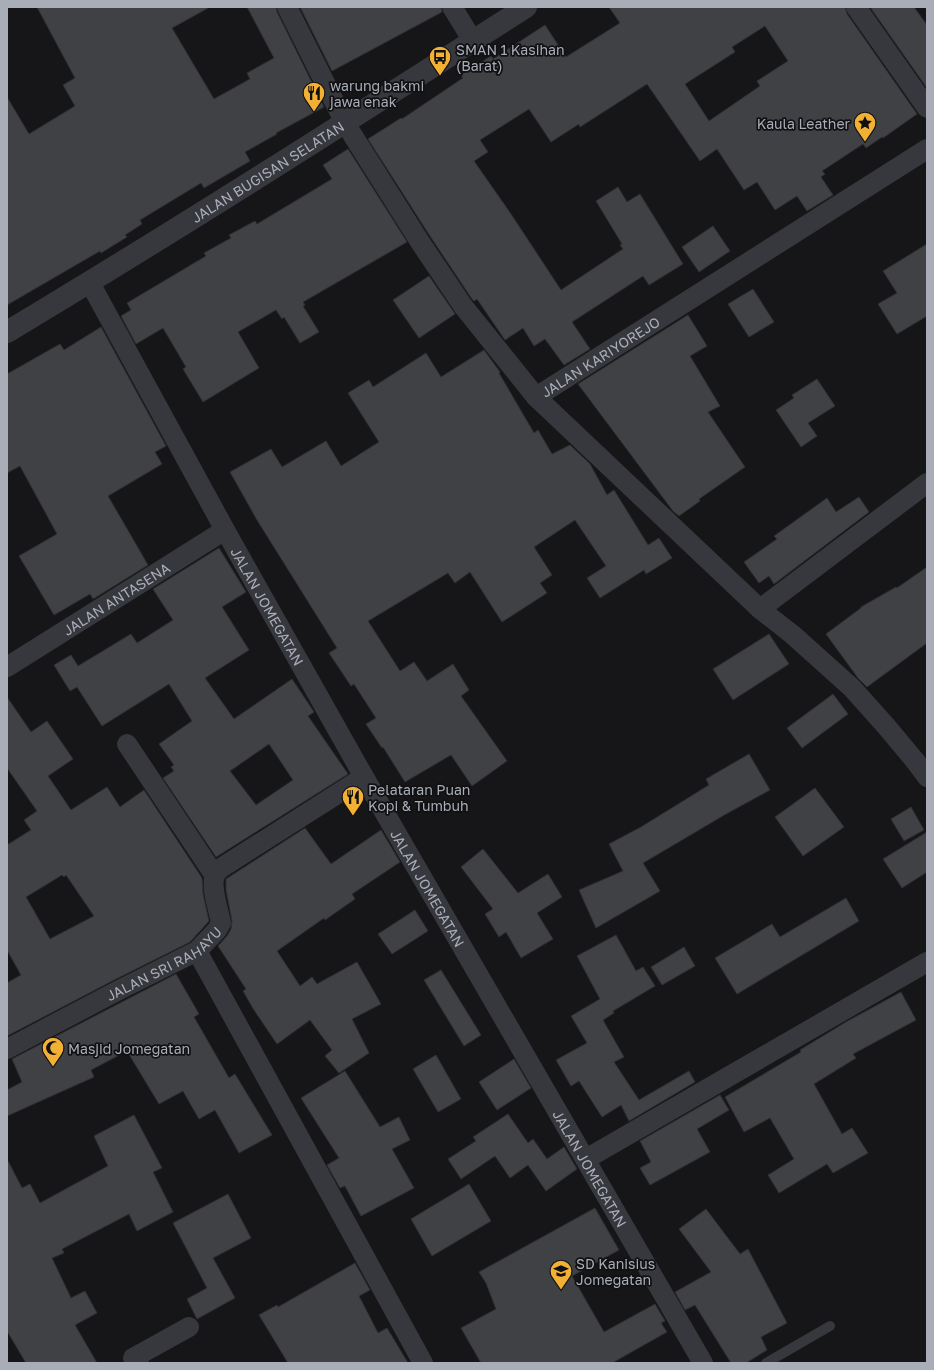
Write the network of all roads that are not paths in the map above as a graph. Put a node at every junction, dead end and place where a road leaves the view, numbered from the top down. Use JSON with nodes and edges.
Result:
{"nodes":[{"id":1,"x":287,"y":7,"type":"edge"},
{"id":2,"x":452,"y":7,"type":"edge"},
{"id":3,"x":526,"y":7,"type":"edge"},
{"id":4,"x":856,"y":7,"type":"edge"},
{"id":5,"x":473,"y":41,"type":"junction"},
{"id":6,"x":927,"y":108,"type":"edge"},
{"id":7,"x":346,"y":122,"type":"junction"},
{"id":8,"x":927,"y":149,"type":"edge"},
{"id":9,"x":90,"y":283,"type":"junction"},
{"id":10,"x":7,"y":332,"type":"edge"},
{"id":11,"x":536,"y":397,"type":"junction"},
{"id":12,"x":927,"y":483,"type":"edge"},
{"id":13,"x":225,"y":530,"type":"junction"},
{"id":14,"x":760,"y":609,"type":"junction"},
{"id":15,"x":7,"y":667,"type":"edge"},
{"id":16,"x":127,"y":744,"type":"dead end"},
{"id":17,"x":364,"y":777,"type":"junction"},
{"id":18,"x":927,"y":777,"type":"edge"},
{"id":19,"x":215,"y":876,"type":"junction"},
{"id":20,"x":197,"y":951,"type":"junction"},
{"id":21,"x":927,"y":962,"type":"edge"},
{"id":22,"x":7,"y":1049,"type":"edge"},
{"id":23,"x":586,"y":1159,"type":"junction"},
{"id":24,"x":830,"y":1326,"type":"dead end"},
{"id":25,"x":189,"y":1327,"type":"dead end"},
{"id":26,"x":139,"y":1363,"type":"edge"},
{"id":27,"x":423,"y":1363,"type":"edge"},
{"id":28,"x":704,"y":1363,"type":"edge"},
{"id":29,"x":766,"y":1363,"type":"edge"}],
"edges":[{"from":1,"to":7,"type":"street","name":"JALAN KARIYOREJO"},
{"from":2,"to":5,"type":"street"},
{"from":3,"to":5,"type":"street","name":"JALAN BUGISAN SELATAN"},
{"from":4,"to":6,"type":"street"},
{"from":5,"to":7,"type":"street","name":"JALAN BUGISAN SELATAN"},
{"from":7,"to":9,"type":"street","name":"JALAN BUGISAN SELATAN"},
{"from":7,"to":11,"type":"street","name":"JALAN KARIYOREJO"},
{"from":8,"to":11,"type":"street","name":"JALAN KARIYOREJO"},
{"from":9,"to":10,"type":"street","name":"JALAN BUGISAN SELATAN"},
{"from":9,"to":13,"type":"street","name":"JALAN JOMEGATAN"},
{"from":11,"to":14,"type":"street"},
{"from":12,"to":14,"type":"street"},
{"from":13,"to":15,"type":"street","name":"JALAN ANTASENA"},
{"from":13,"to":17,"type":"street","name":"JALAN JOMEGATAN"},
{"from":14,"to":18,"type":"street"},
{"from":16,"to":19,"type":"street"},
{"from":17,"to":19,"type":"street"},
{"from":17,"to":23,"type":"street","name":"JALAN JOMEGATAN"},
{"from":19,"to":20,"type":"street","name":"JALAN SRI RAHAYU"},
{"from":20,"to":22,"type":"street","name":"JALAN SRI RAHAYU"},
{"from":20,"to":27,"type":"street"},
{"from":21,"to":23,"type":"street"},
{"from":23,"to":28,"type":"street","name":"JALAN JOMEGATAN"},
{"from":24,"to":29,"type":"lane"},
{"from":25,"to":26,"type":"street"}]}
